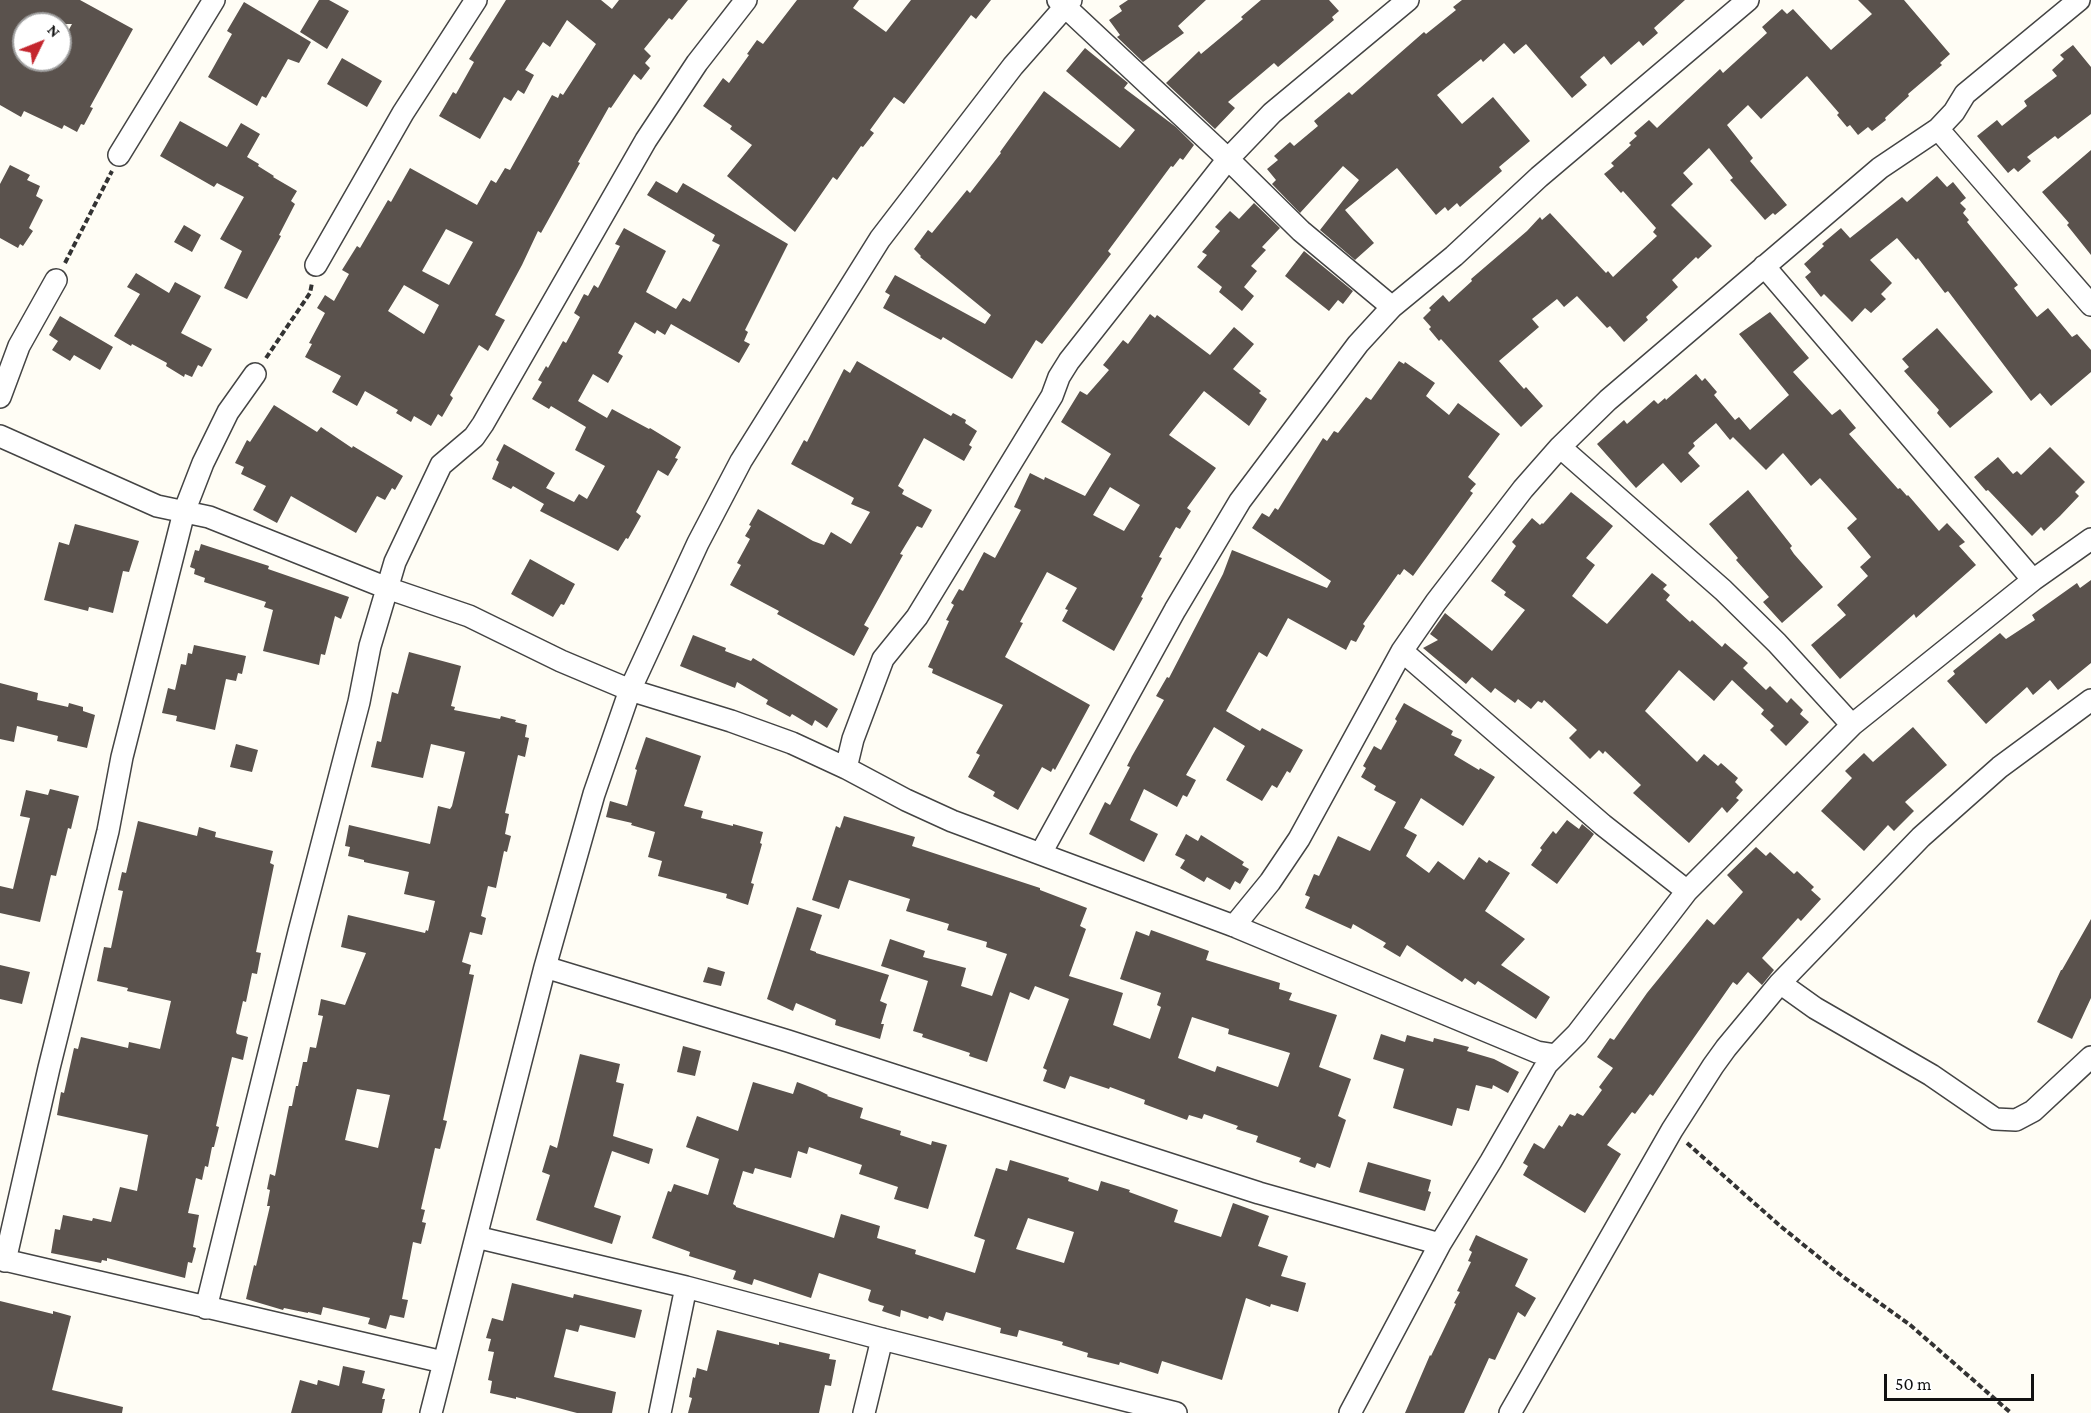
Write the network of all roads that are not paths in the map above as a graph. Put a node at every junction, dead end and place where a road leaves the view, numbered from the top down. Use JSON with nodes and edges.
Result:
{"nodes":[{"id":1,"x":214,"y":0,"type":"edge"},
{"id":2,"x":476,"y":0,"type":"edge"},
{"id":3,"x":746,"y":0,"type":"edge"},
{"id":4,"x":1408,"y":0,"type":"edge"},
{"id":5,"x":1748,"y":0,"type":"edge"},
{"id":6,"x":2079,"y":0,"type":"edge"},
{"id":7,"x":1065,"y":2,"type":"edge"},
{"id":8,"x":1938,"y":129,"type":"junction"},
{"id":9,"x":120,"y":155,"type":"road end"},
{"id":10,"x":1228,"y":159,"type":"junction"},
{"id":11,"x":316,"y":265,"type":"road end"},
{"id":12,"x":1764,"y":266,"type":"junction"},
{"id":13,"x":56,"y":280,"type":"road end"},
{"id":14,"x":2091,"y":305,"type":"edge"},
{"id":15,"x":1392,"y":307,"type":"junction"},
{"id":16,"x":255,"y":374,"type":"road end"},
{"id":17,"x":0,"y":397,"type":"edge"},
{"id":18,"x":0,"y":436,"type":"edge"},
{"id":19,"x":1560,"y":447,"type":"junction"},
{"id":20,"x":184,"y":512,"type":"junction"},
{"id":21,"x":2091,"y":539,"type":"edge"},
{"id":22,"x":2033,"y":580,"type":"junction"},
{"id":23,"x":387,"y":588,"type":"junction"},
{"id":24,"x":1402,"y":651,"type":"junction"},
{"id":25,"x":630,"y":690,"type":"junction"},
{"id":26,"x":2091,"y":700,"type":"edge"},
{"id":27,"x":1852,"y":725,"type":"junction"},
{"id":28,"x":846,"y":768,"type":"junction"},
{"id":29,"x":1041,"y":853,"type":"junction"},
{"id":30,"x":1687,"y":891,"type":"junction"},
{"id":31,"x":1234,"y":926,"type":"junction"},
{"id":32,"x":545,"y":967,"type":"junction"},
{"id":33,"x":1780,"y":983,"type":"junction"},
{"id":34,"x":1556,"y":1055,"type":"junction"},
{"id":35,"x":2091,"y":1057,"type":"edge"},
{"id":36,"x":476,"y":1237,"type":"junction"},
{"id":37,"x":1440,"y":1244,"type":"junction"},
{"id":38,"x":3,"y":1260,"type":"edge"},
{"id":39,"x":686,"y":1287,"type":"junction"},
{"id":40,"x":206,"y":1308,"type":"junction"},
{"id":41,"x":882,"y":1339,"type":"junction"},
{"id":42,"x":443,"y":1362,"type":"junction"},
{"id":43,"x":431,"y":1413,"type":"edge"},
{"id":44,"x":660,"y":1413,"type":"edge"},
{"id":45,"x":864,"y":1413,"type":"edge"},
{"id":46,"x":1176,"y":1413,"type":"edge"},
{"id":47,"x":1350,"y":1413,"type":"edge"},
{"id":48,"x":1510,"y":1413,"type":"edge"}],
"edges":[{"from":1,"to":9,"type":"street"},
{"from":2,"to":11,"type":"street"},
{"from":3,"to":23,"type":"street"},
{"from":4,"to":10,"type":"street"},
{"from":5,"to":15,"type":"street"},
{"from":6,"to":8,"type":"street"},
{"from":7,"to":10,"type":"street"},
{"from":7,"to":25,"type":"street"},
{"from":8,"to":12,"type":"street"},
{"from":8,"to":14,"type":"street"},
{"from":10,"to":15,"type":"street"},
{"from":10,"to":28,"type":"street"},
{"from":12,"to":19,"type":"street"},
{"from":12,"to":22,"type":"street"},
{"from":13,"to":17,"type":"street"},
{"from":15,"to":29,"type":"street"},
{"from":16,"to":20,"type":"street"},
{"from":18,"to":20,"type":"street"},
{"from":19,"to":24,"type":"street"},
{"from":19,"to":27,"type":"street"},
{"from":20,"to":23,"type":"street"},
{"from":20,"to":38,"type":"street"},
{"from":21,"to":22,"type":"street"},
{"from":22,"to":27,"type":"street"},
{"from":23,"to":25,"type":"street"},
{"from":23,"to":40,"type":"street"},
{"from":24,"to":30,"type":"street"},
{"from":24,"to":31,"type":"street"},
{"from":25,"to":28,"type":"street"},
{"from":25,"to":32,"type":"street"},
{"from":26,"to":33,"type":"street"},
{"from":27,"to":30,"type":"street"},
{"from":28,"to":29,"type":"street"},
{"from":29,"to":31,"type":"street"},
{"from":30,"to":34,"type":"street"},
{"from":31,"to":34,"type":"street"},
{"from":32,"to":36,"type":"street"},
{"from":32,"to":37,"type":"street"},
{"from":33,"to":35,"type":"street"},
{"from":33,"to":48,"type":"street"},
{"from":34,"to":37,"type":"street"},
{"from":36,"to":39,"type":"street"},
{"from":36,"to":42,"type":"street"},
{"from":37,"to":47,"type":"street"},
{"from":38,"to":40,"type":"street"},
{"from":39,"to":41,"type":"street"},
{"from":39,"to":44,"type":"street"},
{"from":40,"to":42,"type":"street"},
{"from":41,"to":45,"type":"street"},
{"from":41,"to":46,"type":"street"},
{"from":42,"to":43,"type":"street"}]}
